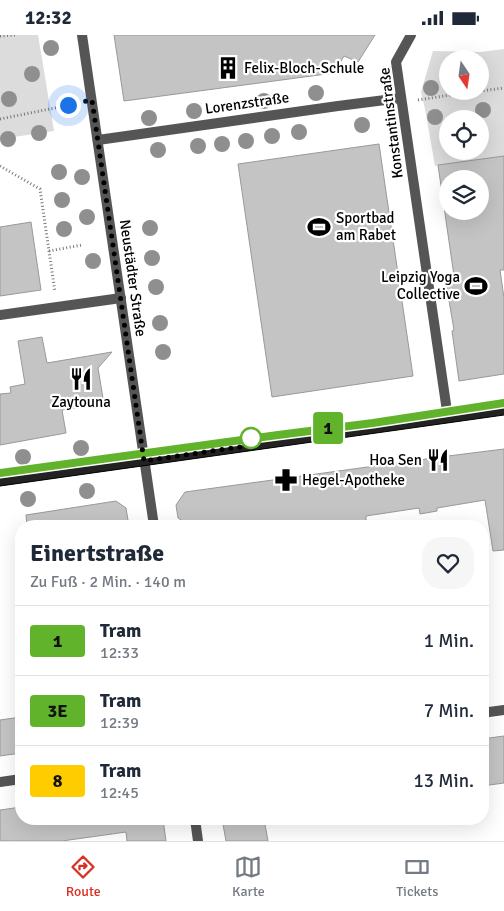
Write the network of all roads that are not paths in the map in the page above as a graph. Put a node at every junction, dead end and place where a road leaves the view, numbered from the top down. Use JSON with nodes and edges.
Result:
{"nodes":[{"id":1,"x":82,"y":35,"type":"edge"},
{"id":2,"x":411,"y":35,"type":"edge"},
{"id":3,"x":401,"y":100,"type":"junction"},
{"id":4,"x":98,"y":140,"type":"junction"},
{"id":5,"x":121,"y":298,"type":"junction"},
{"id":6,"x":0,"y":315,"type":"edge"},
{"id":7,"x":504,"y":411,"type":"edge"},
{"id":8,"x":448,"y":418,"type":"junction"},
{"id":9,"x":144,"y":461,"type":"junction"},
{"id":10,"x":0,"y":481,"type":"edge"},
{"id":11,"x":153,"y":520,"type":"edge"},
{"id":12,"x":504,"y":710,"type":"edge"},
{"id":13,"x":489,"y":712,"type":"edge"},
{"id":14,"x":15,"y":780,"type":"edge"},
{"id":15,"x":0,"y":782,"type":"edge"},
{"id":16,"x":196,"y":825,"type":"edge"},
{"id":17,"x":198,"y":841,"type":"edge"}],
"edges":[{"from":1,"to":4,"type":"street","name":"Neustädter Straße"},
{"from":2,"to":3,"type":"street","name":"Konstantinstraße"},
{"from":3,"to":4,"type":"street","name":"Lorenzstraße"},
{"from":3,"to":8,"type":"street","name":"Konstantinstraße"},
{"from":4,"to":5,"type":"street","name":"Neustädter Straße"},
{"from":5,"to":6,"type":"street"},
{"from":5,"to":9,"type":"street","name":"Neustädter Straße"},
{"from":7,"to":8,"type":"main road"},
{"from":8,"to":9,"type":"main road"},
{"from":9,"to":10,"type":"main road"},
{"from":9,"to":11,"type":"street","name":"Neustädter Straße"},
{"from":12,"to":13,"type":"street"},
{"from":14,"to":15,"type":"street"},
{"from":16,"to":17,"type":"street"}]}
